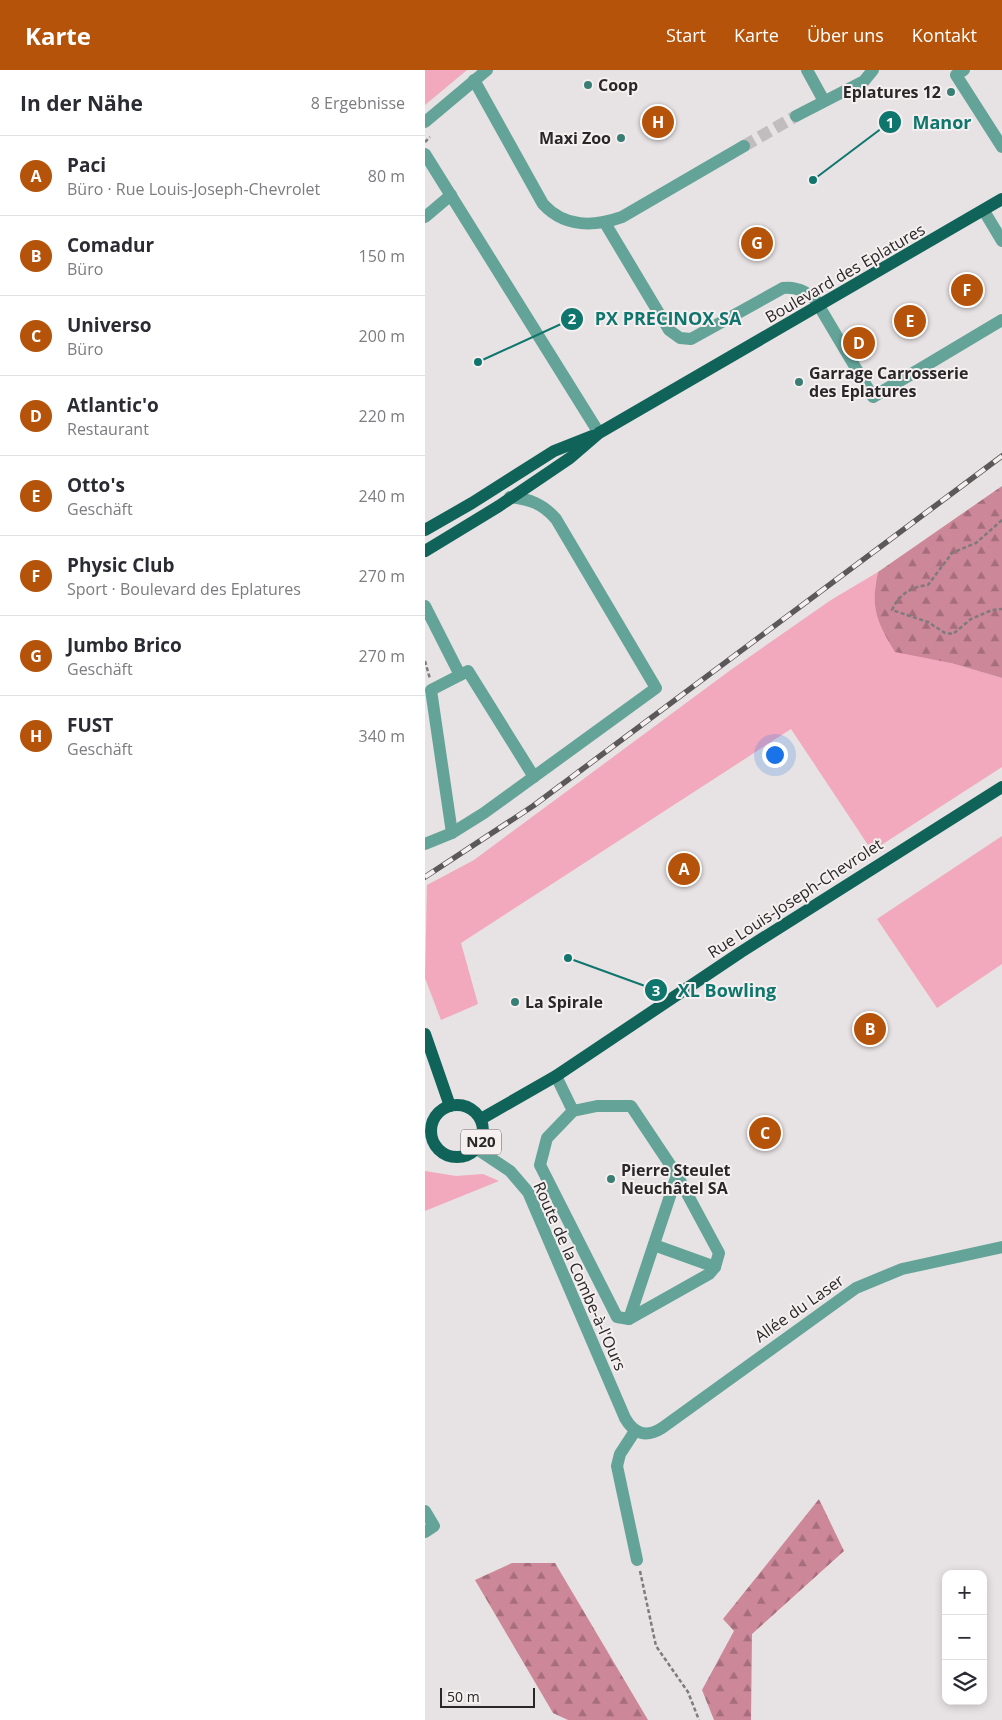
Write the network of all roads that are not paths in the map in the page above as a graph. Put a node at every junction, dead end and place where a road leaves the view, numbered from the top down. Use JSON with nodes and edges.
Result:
{"nodes":[{"id":1,"x":487,"y":70,"type":"edge"},
{"id":2,"x":807,"y":70,"type":"edge"},
{"id":3,"x":873,"y":70,"type":"edge"},
{"id":4,"x":964,"y":70,"type":"edge"},
{"id":5,"x":473,"y":80,"type":"junction"},
{"id":6,"x":824,"y":101,"type":"junction"},
{"id":7,"x":796,"y":116,"type":"tunnel mouth"},
{"id":8,"x":425,"y":122,"type":"edge"},
{"id":9,"x":745,"y":146,"type":"tunnel mouth"},
{"id":10,"x":1002,"y":147,"type":"edge"},
{"id":11,"x":427,"y":163,"type":"edge"},
{"id":12,"x":451,"y":195,"type":"junction"},
{"id":13,"x":1002,"y":199,"type":"edge"},
{"id":14,"x":984,"y":211,"type":"junction"},
{"id":15,"x":425,"y":217,"type":"edge"},
{"id":16,"x":605,"y":223,"type":"junction"},
{"id":17,"x":1002,"y":241,"type":"edge"},
{"id":18,"x":820,"y":305,"type":"junction"},
{"id":19,"x":1002,"y":320,"type":"edge"},
{"id":20,"x":599,"y":433,"type":"junction"},
{"id":21,"x":510,"y":497,"type":"junction"},
{"id":22,"x":425,"y":530,"type":"edge"},
{"id":23,"x":425,"y":551,"type":"edge"},
{"id":24,"x":425,"y":606,"type":"edge"},
{"id":25,"x":460,"y":675,"type":"junction"},
{"id":26,"x":534,"y":777,"type":"junction"},
{"id":27,"x":1002,"y":787,"type":"edge"},
{"id":28,"x":452,"y":833,"type":"junction"},
{"id":29,"x":425,"y":844,"type":"edge"},
{"id":30,"x":425,"y":1034,"type":"edge"},
{"id":31,"x":556,"y":1076,"type":"junction"},
{"id":32,"x":450,"y":1106,"type":"junction"},
{"id":33,"x":573,"y":1111,"type":"junction"},
{"id":34,"x":481,"y":1119,"type":"junction"},
{"id":35,"x":429,"y":1146,"type":"edge"},
{"id":36,"x":477,"y":1149,"type":"junction"},
{"id":37,"x":677,"y":1175,"type":"junction"},
{"id":38,"x":654,"y":1245,"type":"junction"},
{"id":39,"x":1002,"y":1247,"type":"edge"},
{"id":40,"x":715,"y":1267,"type":"junction"},
{"id":41,"x":629,"y":1319,"type":"junction"},
{"id":42,"x":635,"y":1431,"type":"junction"},
{"id":43,"x":425,"y":1511,"type":"edge"},
{"id":44,"x":430,"y":1529,"type":"edge"},
{"id":45,"x":637,"y":1560,"type":"road end"}],
"edges":[{"from":1,"to":5,"type":"street"},
{"from":2,"to":6,"type":"street"},
{"from":3,"to":6,"type":"street"},
{"from":4,"to":10,"type":"street"},
{"from":5,"to":8,"type":"street"},
{"from":5,"to":16,"type":"street"},
{"from":6,"to":7,"type":"street"},
{"from":9,"to":16,"type":"street"},
{"from":11,"to":12,"type":"street"},
{"from":12,"to":15,"type":"street"},
{"from":12,"to":20,"type":"street"},
{"from":13,"to":14,"type":"main road","name":"Boulevard des Eplatures"},
{"from":14,"to":17,"type":"street"},
{"from":14,"to":18,"type":"main road","name":"Boulevard des Eplatures"},
{"from":16,"to":18,"type":"street"},
{"from":18,"to":19,"type":"street"},
{"from":18,"to":20,"type":"main road","name":"Boulevard des Eplatures"},
{"from":20,"to":21,"type":"main road","name":"Boulevard des Eplatures"},
{"from":20,"to":22,"type":"main road","name":"Boulevard des Eplatures"},
{"from":21,"to":23,"type":"main road","name":"Boulevard des Eplatures"},
{"from":21,"to":26,"type":"street"},
{"from":24,"to":25,"type":"street"},
{"from":25,"to":26,"type":"street"},
{"from":25,"to":28,"type":"street"},
{"from":26,"to":28,"type":"street"},
{"from":27,"to":31,"type":"main road","name":"Rue Louis-Joseph-Chevrolet","number":"N20"},
{"from":28,"to":29,"type":"street"},
{"from":30,"to":32,"type":"main road"},
{"from":31,"to":33,"type":"street"},
{"from":31,"to":34,"type":"main road","name":"Rue Louis-Joseph-Chevrolet","number":"N20"},
{"from":32,"to":34,"type":"main road","number":"N20"},
{"from":32,"to":35,"type":"main road","number":"N20"},
{"from":33,"to":37,"type":"street"},
{"from":33,"to":41,"type":"street"},
{"from":34,"to":36,"type":"main road","number":"N20"},
{"from":35,"to":36,"type":"main road","number":"N20"},
{"from":36,"to":42,"type":"street","name":"Route de la Combe-à-l'Ours"},
{"from":37,"to":38,"type":"street"},
{"from":37,"to":40,"type":"street"},
{"from":38,"to":40,"type":"street"},
{"from":38,"to":41,"type":"street"},
{"from":39,"to":42,"type":"street","name":"Allée du Laser"},
{"from":40,"to":41,"type":"street"},
{"from":42,"to":45,"type":"street"},
{"from":43,"to":44,"type":"street"}]}
